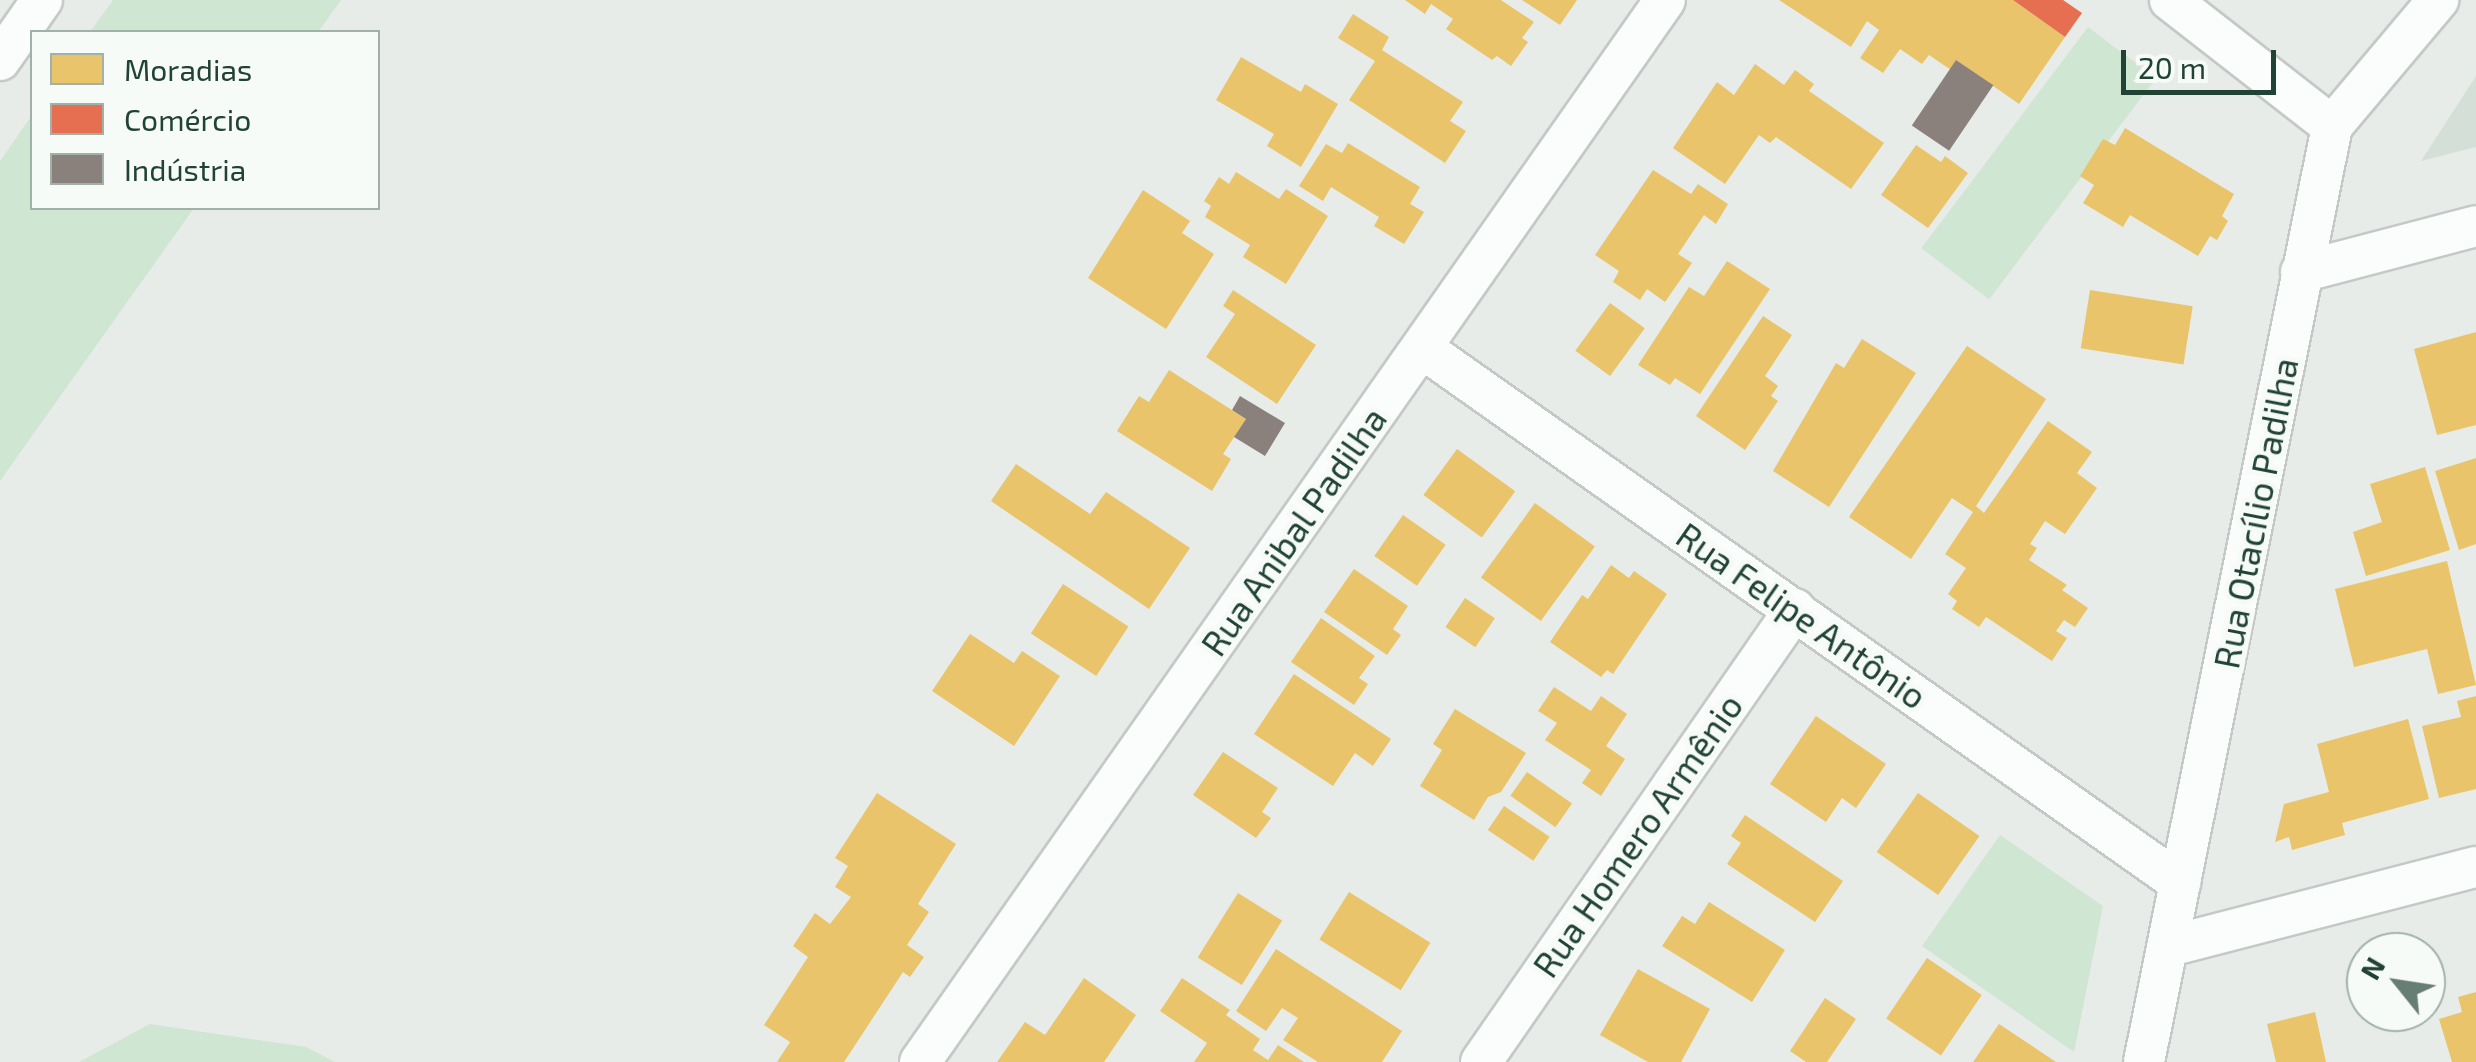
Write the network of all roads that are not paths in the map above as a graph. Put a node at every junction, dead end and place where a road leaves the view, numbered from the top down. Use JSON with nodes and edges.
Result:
{"nodes":[{"id":1,"x":42,"y":0,"type":"edge"},
{"id":2,"x":1665,"y":0,"type":"edge"},
{"id":3,"x":2170,"y":0,"type":"edge"},
{"id":4,"x":2438,"y":0,"type":"edge"},
{"id":5,"x":0,"y":60,"type":"edge"},
{"id":6,"x":2332,"y":126,"type":"junction"},
{"id":7,"x":2476,"y":226,"type":"edge"},
{"id":8,"x":2301,"y":272,"type":"junction"},
{"id":9,"x":1422,"y":348,"type":"junction"},
{"id":10,"x":1795,"y":610,"type":"junction"},
{"id":11,"x":2476,"y":866,"type":"edge"},
{"id":12,"x":2180,"y":883,"type":"junction"},
{"id":13,"x":2170,"y":946,"type":"junction"},
{"id":14,"x":920,"y":1062,"type":"edge"},
{"id":15,"x":1480,"y":1062,"type":"edge"},
{"id":16,"x":2144,"y":1062,"type":"edge"}],
"edges":[{"from":1,"to":5,"type":"street"},
{"from":2,"to":9,"type":"street","name":"Rua Anibal Padilha"},
{"from":3,"to":6,"type":"street"},
{"from":4,"to":6,"type":"street","name":"Rua Otacílio Padilha"},
{"from":6,"to":8,"type":"street","name":"Rua Otacílio Padilha"},
{"from":7,"to":8,"type":"street"},
{"from":8,"to":12,"type":"street","name":"Rua Otacílio Padilha"},
{"from":9,"to":10,"type":"street","name":"Rua Felipe Antônio"},
{"from":9,"to":14,"type":"street","name":"Rua Anibal Padilha"},
{"from":10,"to":12,"type":"street","name":"Rua Felipe Antônio"},
{"from":10,"to":15,"type":"street","name":"Rua Homero Armênio"},
{"from":11,"to":13,"type":"street"},
{"from":12,"to":13,"type":"street","name":"Rua Otacílio Padilha"},
{"from":13,"to":16,"type":"street","name":"Rua Otacílio Padilha"}]}
